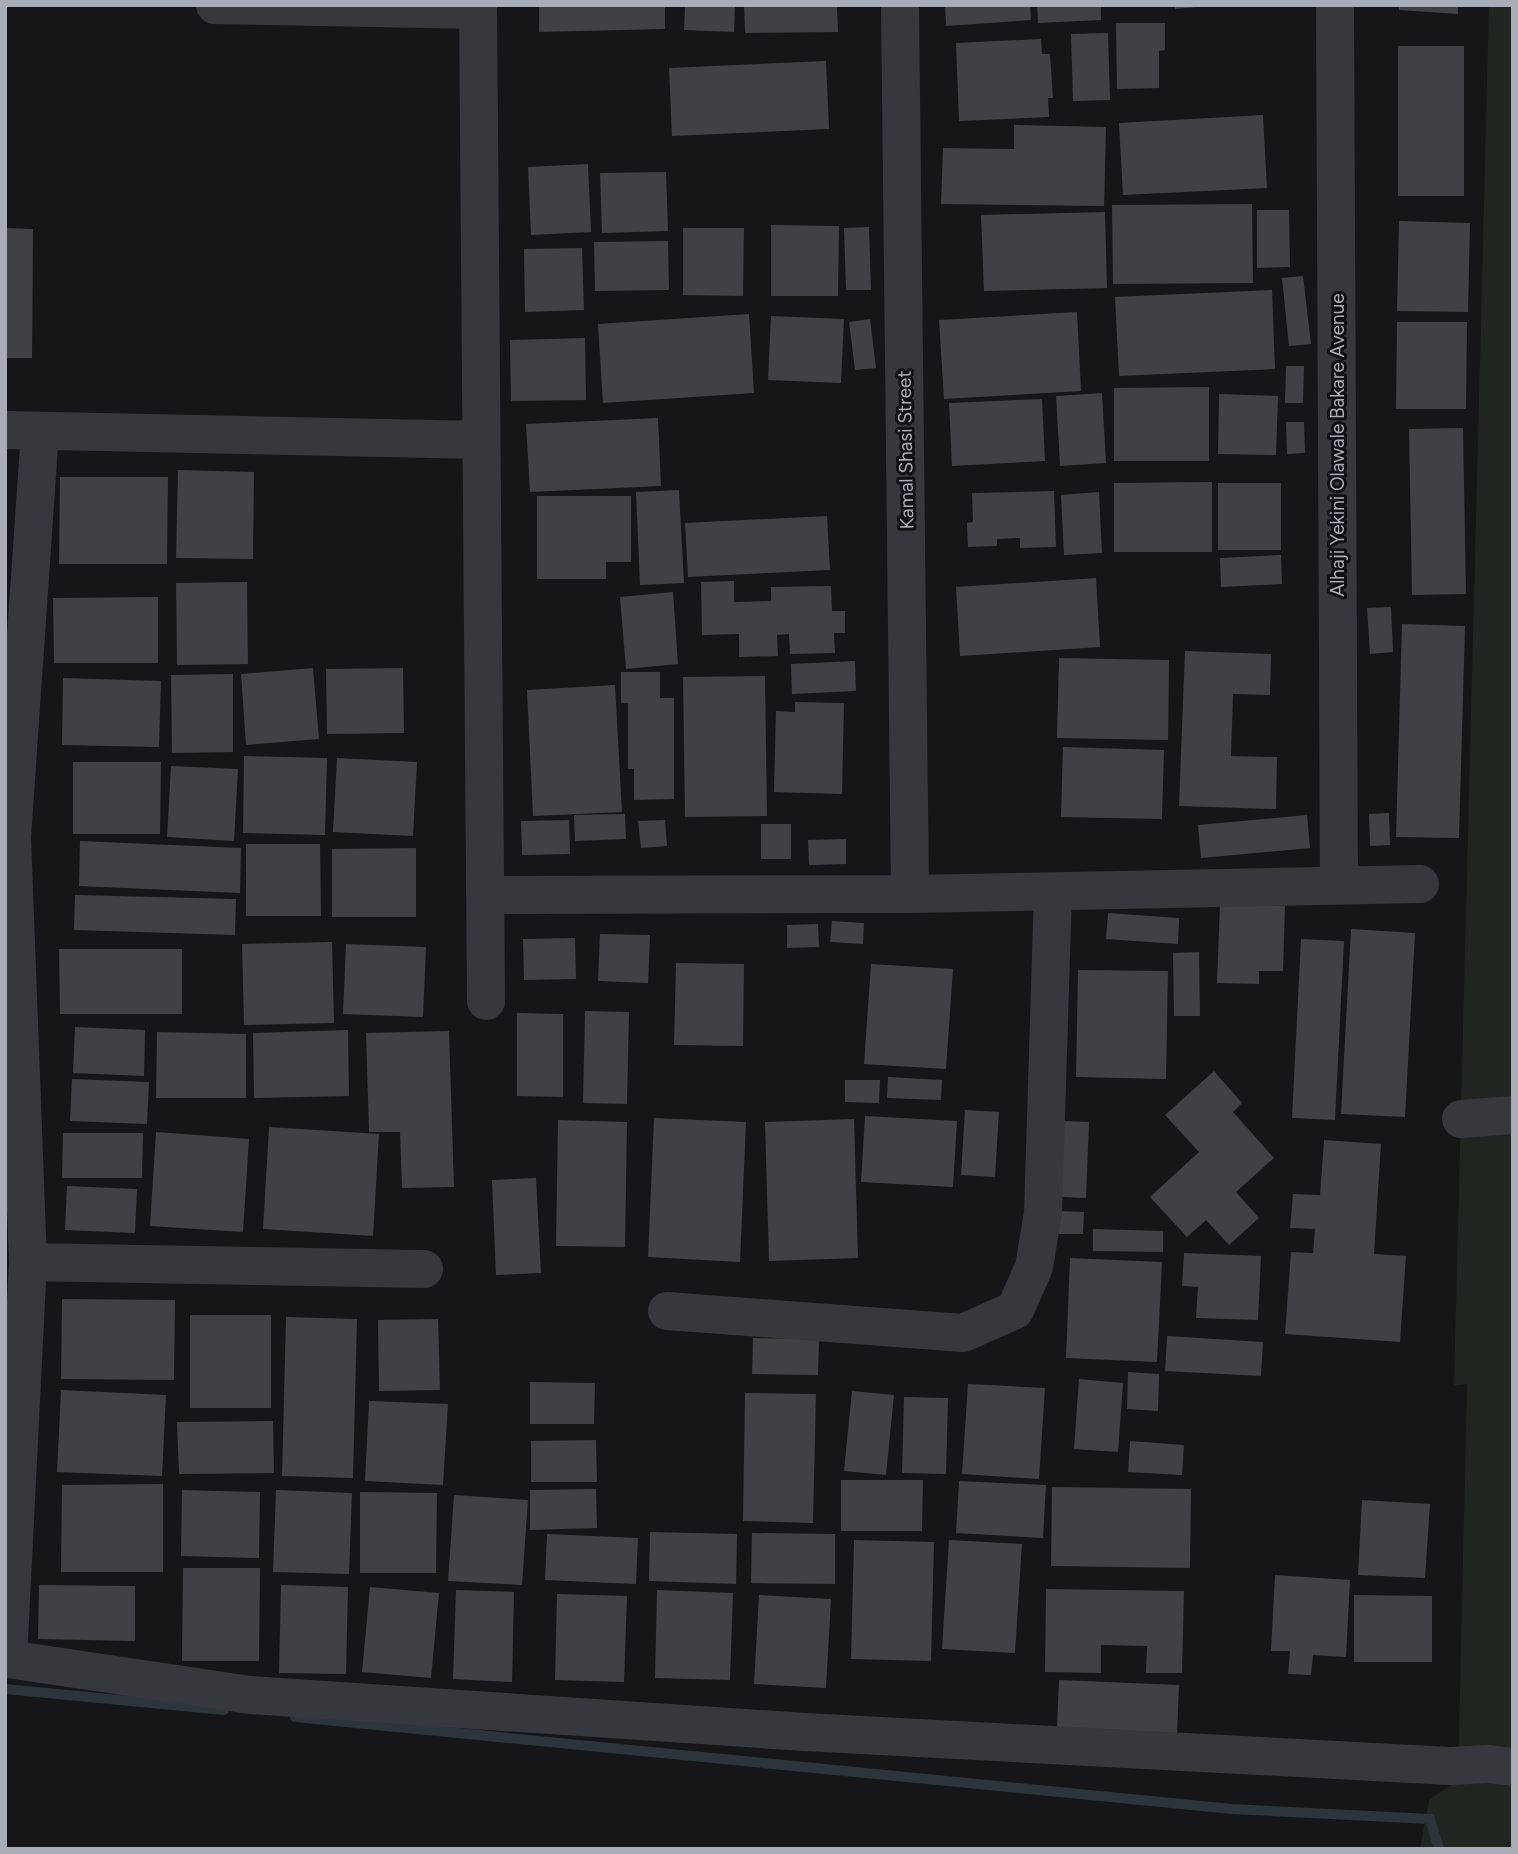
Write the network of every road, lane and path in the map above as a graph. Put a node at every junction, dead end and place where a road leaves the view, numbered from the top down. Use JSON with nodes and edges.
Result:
{"nodes":[{"id":1,"x":215,"y":5,"type":"edge"},
{"id":2,"x":900,"y":5,"type":"edge"},
{"id":3,"x":1335,"y":5,"type":"edge"},
{"id":4,"x":478,"y":7,"type":"edge"},
{"id":5,"x":22,"y":431,"type":"edge"},
{"id":6,"x":481,"y":440,"type":"junction"},
{"id":7,"x":8,"y":837,"type":"edge"},
{"id":8,"x":1339,"y":884,"type":"junction"},
{"id":9,"x":1420,"y":884,"type":"dead end"},
{"id":10,"x":1053,"y":892,"type":"junction"},
{"id":11,"x":910,"y":894,"type":"junction"},
{"id":12,"x":486,"y":895,"type":"junction"},
{"id":13,"x":486,"y":1001,"type":"dead end"},
{"id":14,"x":1513,"y":1115,"type":"edge"},
{"id":15,"x":1461,"y":1119,"type":"dead end"},
{"id":16,"x":28,"y":1262,"type":"junction"},
{"id":17,"x":424,"y":1269,"type":"dead end"},
{"id":18,"x":667,"y":1311,"type":"dead end"},
{"id":19,"x":7,"y":1659,"type":"edge"},
{"id":20,"x":1513,"y":1766,"type":"edge"}],
"edges":[{"from":1,"to":4,"type":"street"},
{"from":2,"to":11,"type":"street","name":"Kamal Shasi Street"},
{"from":3,"to":8,"type":"street","name":"Alhaji Yekini Olawale Bakare Avenue"},
{"from":4,"to":6,"type":"street"},
{"from":5,"to":6,"type":"street"},
{"from":5,"to":7,"type":"street"},
{"from":6,"to":12,"type":"street"},
{"from":7,"to":16,"type":"street"},
{"from":8,"to":9,"type":"street"},
{"from":8,"to":10,"type":"street"},
{"from":10,"to":11,"type":"street"},
{"from":10,"to":18,"type":"street"},
{"from":11,"to":12,"type":"street"},
{"from":12,"to":13,"type":"street"},
{"from":14,"to":15,"type":"street"},
{"from":16,"to":17,"type":"street"},
{"from":16,"to":19,"type":"street"},
{"from":19,"to":20,"type":"street"}]}
